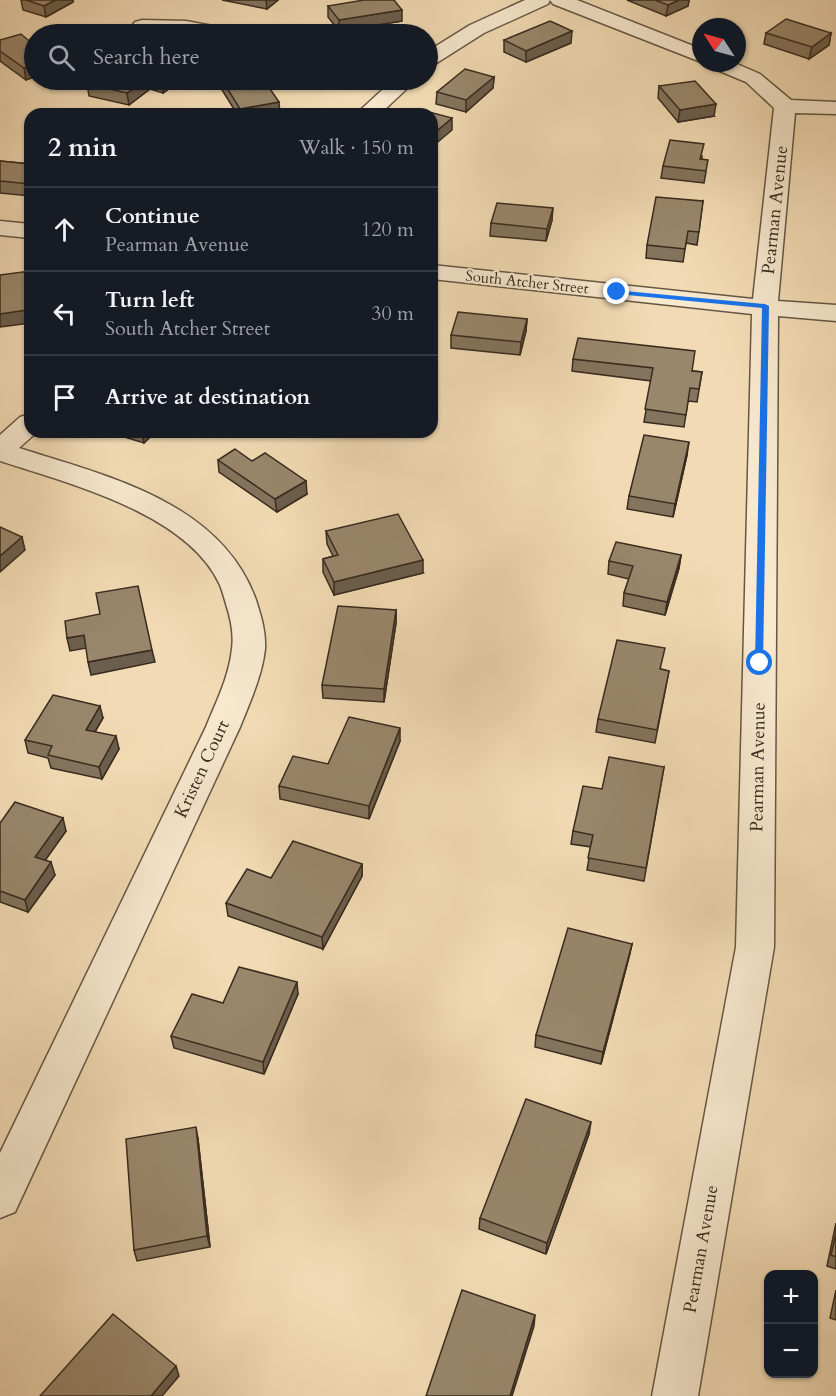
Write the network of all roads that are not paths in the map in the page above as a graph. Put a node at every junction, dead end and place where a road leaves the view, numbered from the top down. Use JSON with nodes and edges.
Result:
{"nodes":[{"id":1,"x":541,"y":0,"type":"edge"},
{"id":2,"x":560,"y":0,"type":"edge"},
{"id":3,"x":692,"y":52,"type":"edge"},
{"id":4,"x":438,"y":54,"type":"edge"},
{"id":5,"x":739,"y":72,"type":"edge"},
{"id":6,"x":394,"y":90,"type":"edge"},
{"id":7,"x":785,"y":106,"type":"junction"},
{"id":8,"x":374,"y":108,"type":"edge"},
{"id":9,"x":836,"y":108,"type":"edge"},
{"id":10,"x":0,"y":228,"type":"edge"},
{"id":11,"x":24,"y":230,"type":"edge"},
{"id":12,"x":438,"y":273,"type":"edge"},
{"id":13,"x":765,"y":306,"type":"junction"},
{"id":14,"x":836,"y":313,"type":"edge"},
{"id":15,"x":24,"y":429,"type":"edge"},
{"id":16,"x":0,"y":451,"type":"edge"},
{"id":17,"x":0,"y":1198,"type":"edge"},
{"id":18,"x":675,"y":1396,"type":"edge"}],
"edges":[{"from":1,"to":4,"type":"street"},
{"from":2,"to":3,"type":"street"},
{"from":5,"to":7,"type":"street"},
{"from":6,"to":8,"type":"street"},
{"from":7,"to":9,"type":"street"},
{"from":7,"to":13,"type":"street","name":"Pearman Avenue"},
{"from":10,"to":11,"type":"street"},
{"from":12,"to":13,"type":"street","name":"South Atcher Street"},
{"from":13,"to":14,"type":"street","name":"South Atcher Street"},
{"from":13,"to":18,"type":"street","name":"Pearman Avenue"},
{"from":15,"to":16,"type":"street"},
{"from":16,"to":17,"type":"street","name":"Kristen Court"}]}
